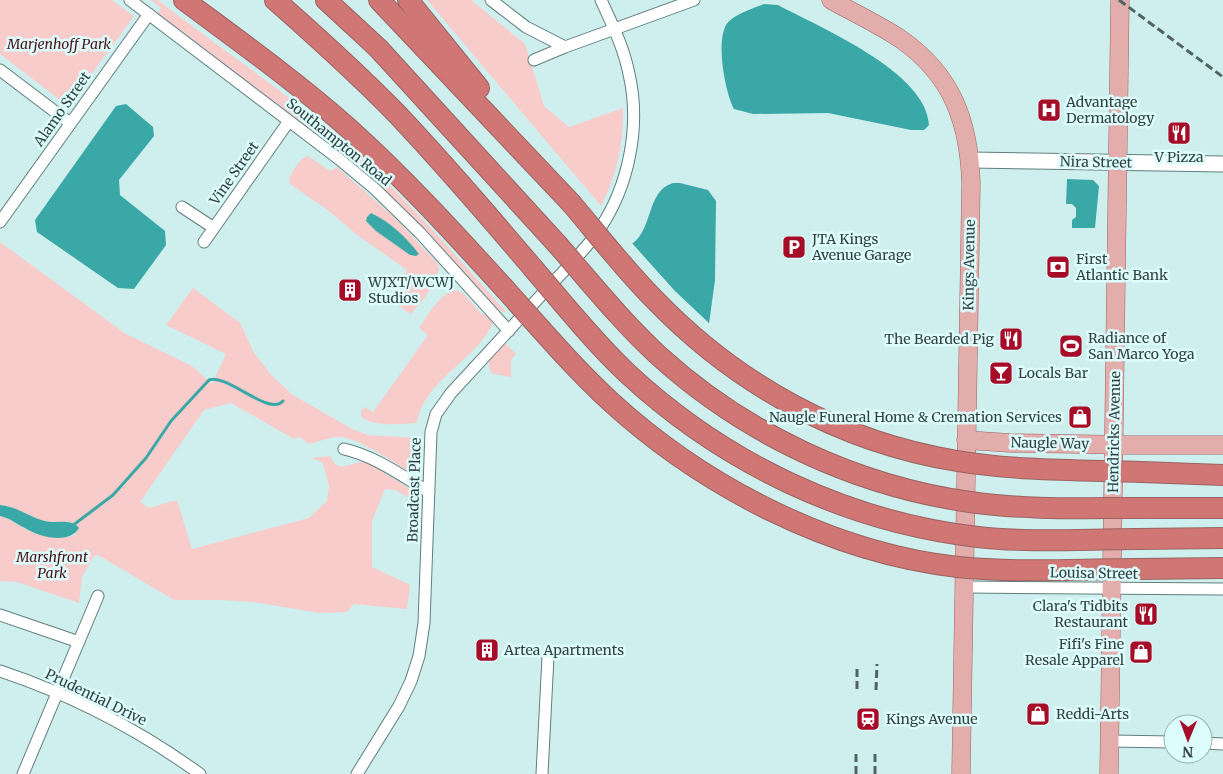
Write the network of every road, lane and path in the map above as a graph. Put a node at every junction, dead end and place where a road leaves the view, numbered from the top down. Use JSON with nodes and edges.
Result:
{"nodes":[{"id":1,"x":130,"y":0,"type":"edge"},
{"id":2,"x":184,"y":0,"type":"edge"},
{"id":3,"x":275,"y":0,"type":"edge"},
{"id":4,"x":326,"y":0,"type":"edge"},
{"id":5,"x":379,"y":0,"type":"edge"},
{"id":6,"x":408,"y":0,"type":"edge"},
{"id":7,"x":491,"y":0,"type":"edge"},
{"id":8,"x":601,"y":0,"type":"edge"},
{"id":9,"x":694,"y":0,"type":"edge"},
{"id":10,"x":831,"y":0,"type":"edge"},
{"id":11,"x":1120,"y":0,"type":"edge"},
{"id":12,"x":148,"y":14,"type":"junction"},
{"id":13,"x":614,"y":29,"type":"junction"},
{"id":14,"x":565,"y":46,"type":"junction"},
{"id":15,"x":534,"y":60,"type":"dead end"},
{"id":16,"x":0,"y":70,"type":"edge"},
{"id":17,"x":289,"y":121,"type":"junction"},
{"id":18,"x":70,"y":123,"type":"junction"},
{"id":19,"x":970,"y":160,"type":"junction"},
{"id":20,"x":1118,"y":162,"type":"junction"},
{"id":21,"x":1223,"y":164,"type":"edge"},
{"id":22,"x":571,"y":203,"type":"junction"},
{"id":23,"x":182,"y":207,"type":"dead end"},
{"id":24,"x":0,"y":222,"type":"edge"},
{"id":25,"x":214,"y":228,"type":"junction"},
{"id":26,"x":204,"y":242,"type":"dead end"},
{"id":27,"x":509,"y":331,"type":"junction"},
{"id":28,"x":966,"y":440,"type":"junction"},
{"id":29,"x":1114,"y":444,"type":"junction"},
{"id":30,"x":1223,"y":445,"type":"edge"},
{"id":31,"x":344,"y":450,"type":"dead end"},
{"id":32,"x":1220,"y":470,"type":"edge"},
{"id":33,"x":429,"y":492,"type":"junction"},
{"id":34,"x":1223,"y":508,"type":"edge"},
{"id":35,"x":1223,"y":538,"type":"edge"},
{"id":36,"x":1223,"y":568,"type":"edge"},
{"id":37,"x":964,"y":587,"type":"junction"},
{"id":38,"x":1112,"y":588,"type":"junction"},
{"id":39,"x":1223,"y":588,"type":"edge"},
{"id":40,"x":98,"y":596,"type":"dead end"},
{"id":41,"x":0,"y":615,"type":"edge"},
{"id":42,"x":79,"y":642,"type":"junction"},
{"id":43,"x":548,"y":657,"type":"dead end"},
{"id":44,"x":0,"y":671,"type":"edge"},
{"id":45,"x":57,"y":693,"type":"junction"},
{"id":46,"x":1110,"y":741,"type":"junction"},
{"id":47,"x":1163,"y":742,"type":"edge"},
{"id":48,"x":22,"y":774,"type":"edge"},
{"id":49,"x":200,"y":774,"type":"edge"},
{"id":50,"x":357,"y":774,"type":"edge"},
{"id":51,"x":542,"y":774,"type":"edge"},
{"id":52,"x":961,"y":774,"type":"edge"},
{"id":53,"x":1109,"y":774,"type":"edge"}],
"edges":[{"from":1,"to":12,"type":"street","name":"Southampton Road"},
{"from":2,"to":36,"type":"highway","bridge":true},
{"from":3,"to":35,"type":"highway","bridge":true},
{"from":4,"to":34,"type":"highway","bridge":true},
{"from":5,"to":22,"type":"highway"},
{"from":6,"to":22,"type":"highway"},
{"from":7,"to":14,"type":"street"},
{"from":8,"to":13,"type":"street","name":"Broadcast Place"},
{"from":9,"to":13,"type":"street"},
{"from":10,"to":19,"type":"main road","name":"Kings Avenue"},
{"from":11,"to":20,"type":"main road","name":"Hendricks Avenue"},
{"from":12,"to":17,"type":"street","name":"Southampton Road"},
{"from":12,"to":18,"type":"street","name":"Alamo Street"},
{"from":13,"to":14,"type":"street"},
{"from":13,"to":27,"type":"street","name":"Broadcast Place"},
{"from":14,"to":15,"type":"street"},
{"from":16,"to":18,"type":"street"},
{"from":17,"to":25,"type":"street","name":"Vine Street"},
{"from":17,"to":27,"type":"street","name":"Southampton Road"},
{"from":18,"to":24,"type":"street","name":"Alamo Street"},
{"from":19,"to":20,"type":"street","name":"Nira Street"},
{"from":19,"to":28,"type":"main road","name":"Kings Avenue"},
{"from":20,"to":21,"type":"street","name":"Nira Street"},
{"from":20,"to":29,"type":"main road","name":"Hendricks Avenue"},
{"from":22,"to":32,"type":"highway","bridge":true},
{"from":23,"to":25,"type":"street"},
{"from":25,"to":26,"type":"street","name":"Vine Street"},
{"from":27,"to":33,"type":"street","name":"Broadcast Place"},
{"from":28,"to":29,"type":"main road","name":"Naugle Way"},
{"from":28,"to":37,"type":"main road","name":"Kings Avenue"},
{"from":29,"to":30,"type":"main road","name":"Naugle Way"},
{"from":29,"to":38,"type":"main road","name":"Hendricks Avenue"},
{"from":31,"to":33,"type":"street"},
{"from":33,"to":50,"type":"street","name":"Broadcast Place"},
{"from":37,"to":38,"type":"street","name":"Louisa Street"},
{"from":37,"to":52,"type":"main road","name":"Kings Avenue"},
{"from":38,"to":39,"type":"street","name":"Louisa Street"},
{"from":38,"to":46,"type":"main road","name":"Hendricks Avenue"},
{"from":40,"to":42,"type":"street"},
{"from":41,"to":42,"type":"street"},
{"from":42,"to":45,"type":"street"},
{"from":43,"to":51,"type":"street"},
{"from":44,"to":45,"type":"street","name":"Prudential Drive"},
{"from":45,"to":48,"type":"street"},
{"from":45,"to":49,"type":"street","name":"Prudential Drive"},
{"from":46,"to":47,"type":"street"},
{"from":46,"to":53,"type":"main road","name":"Hendricks Avenue"}]}
